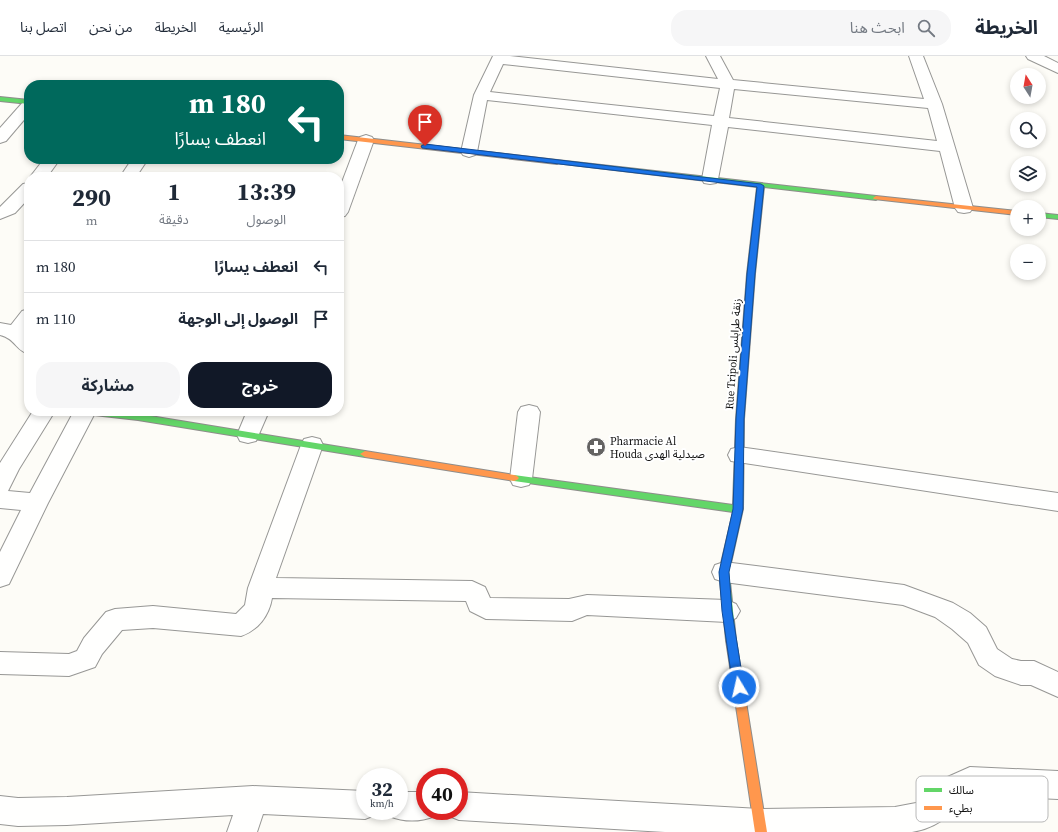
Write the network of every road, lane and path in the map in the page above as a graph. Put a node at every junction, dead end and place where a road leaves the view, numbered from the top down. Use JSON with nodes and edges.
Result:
{"nodes":[{"id":1,"x":713,"y":56,"type":"edge"},
{"id":2,"x":916,"y":56,"type":"edge"},
{"id":3,"x":1034,"y":56,"type":"edge"},
{"id":4,"x":500,"y":57,"type":"edge"},
{"id":5,"x":1058,"y":69,"type":"edge"},
{"id":6,"x":728,"y":84,"type":"junction"},
{"id":7,"x":481,"y":95,"type":"junction"},
{"id":8,"x":0,"y":99,"type":"edge"},
{"id":9,"x":24,"y":102,"type":"edge"},
{"id":10,"x":934,"y":104,"type":"junction"},
{"id":11,"x":24,"y":109,"type":"edge"},
{"id":12,"x":720,"y":122,"type":"junction"},
{"id":13,"x":0,"y":138,"type":"edge"},
{"id":14,"x":344,"y":138,"type":"edge"},
{"id":15,"x":366,"y":140,"type":"junction"},
{"id":16,"x":947,"y":147,"type":"junction"},
{"id":17,"x":469,"y":152,"type":"junction"},
{"id":18,"x":48,"y":164,"type":"edge"},
{"id":19,"x":42,"y":172,"type":"edge"},
{"id":20,"x":710,"y":179,"type":"junction"},
{"id":21,"x":761,"y":186,"type":"junction"},
{"id":22,"x":24,"y":193,"type":"edge"},
{"id":23,"x":344,"y":199,"type":"edge"},
{"id":24,"x":964,"y":208,"type":"junction"},
{"id":25,"x":1010,"y":212,"type":"edge"},
{"id":26,"x":0,"y":214,"type":"edge"},
{"id":27,"x":1046,"y":216,"type":"edge"},
{"id":28,"x":1058,"y":217,"type":"edge"},
{"id":29,"x":24,"y":322,"type":"edge"},
{"id":30,"x":15,"y":336,"type":"edge"},
{"id":31,"x":529,"y":412,"type":"dead end"},
{"id":32,"x":41,"y":416,"type":"edge"},
{"id":33,"x":82,"y":416,"type":"edge"},
{"id":34,"x":129,"y":416,"type":"edge"},
{"id":35,"x":256,"y":416,"type":"edge"},
{"id":36,"x":248,"y":434,"type":"junction"},
{"id":37,"x":312,"y":446,"type":"junction"},
{"id":38,"x":739,"y":455,"type":"junction"},
{"id":39,"x":3,"y":473,"type":"edge"},
{"id":40,"x":521,"y":479,"type":"junction"},
{"id":41,"x":0,"y":499,"type":"edge"},
{"id":42,"x":1058,"y":502,"type":"edge"},
{"id":43,"x":36,"y":503,"type":"junction"},
{"id":44,"x":738,"y":509,"type":"junction"},
{"id":45,"x":724,"y":572,"type":"junction"},
{"id":46,"x":0,"y":577,"type":"edge"},
{"id":47,"x":260,"y":588,"type":"junction"},
{"id":48,"x":727,"y":611,"type":"junction"},
{"id":49,"x":0,"y":663,"type":"edge"},
{"id":50,"x":1058,"y":686,"type":"edge"},
{"id":51,"x":1048,"y":784,"type":"edge"},
{"id":52,"x":1058,"y":785,"type":"edge"},
{"id":53,"x":253,"y":800,"type":"junction"},
{"id":54,"x":356,"y":805,"type":"edge"},
{"id":55,"x":468,"y":807,"type":"edge"},
{"id":56,"x":0,"y":810,"type":"edge"},
{"id":57,"x":916,"y":817,"type":"edge"},
{"id":58,"x":760,"y":827,"type":"edge"},
{"id":59,"x":242,"y":832,"type":"edge"}],
"edges":[{"from":1,"to":6,"type":"street"},
{"from":2,"to":10,"type":"street"},
{"from":3,"to":5,"type":"street"},
{"from":4,"to":6,"type":"street"},
{"from":4,"to":7,"type":"street"},
{"from":6,"to":10,"type":"street"},
{"from":6,"to":12,"type":"street"},
{"from":7,"to":12,"type":"street"},
{"from":7,"to":17,"type":"street"},
{"from":8,"to":9,"type":"street"},
{"from":10,"to":16,"type":"street"},
{"from":11,"to":13,"type":"street"},
{"from":12,"to":16,"type":"street"},
{"from":12,"to":20,"type":"street"},
{"from":14,"to":15,"type":"street"},
{"from":15,"to":17,"type":"street"},
{"from":15,"to":23,"type":"street"},
{"from":16,"to":24,"type":"street"},
{"from":17,"to":20,"type":"street"},
{"from":18,"to":19,"type":"street"},
{"from":20,"to":21,"type":"street"},
{"from":21,"to":24,"type":"street"},
{"from":21,"to":38,"type":"street","name":"Rue Tripoli زنقة طرابلس"},
{"from":22,"to":26,"type":"street"},
{"from":24,"to":25,"type":"street"},
{"from":27,"to":28,"type":"street"},
{"from":29,"to":30,"type":"street"},
{"from":31,"to":40,"type":"street"},
{"from":32,"to":39,"type":"street"},
{"from":33,"to":43,"type":"street"},
{"from":34,"to":36,"type":"street"},
{"from":35,"to":36,"type":"street"},
{"from":36,"to":37,"type":"street"},
{"from":37,"to":40,"type":"street"},
{"from":37,"to":47,"type":"street"},
{"from":38,"to":42,"type":"street"},
{"from":38,"to":44,"type":"street","name":"Rue Tripoli زنقة طرابلس"},
{"from":40,"to":44,"type":"street"},
{"from":41,"to":43,"type":"street"},
{"from":43,"to":46,"type":"street"},
{"from":44,"to":45,"type":"street","name":"Rue Tripoli زنقة طرابلس"},
{"from":45,"to":48,"type":"street","name":"Rue Tripoli زنقة طرابلس"},
{"from":45,"to":50,"type":"street"},
{"from":47,"to":48,"type":"street"},
{"from":47,"to":49,"type":"street"},
{"from":48,"to":58,"type":"street","name":"Rue Tripoli زنقة طرابلس"},
{"from":51,"to":52,"type":"street"},
{"from":53,"to":54,"type":"street"},
{"from":53,"to":56,"type":"street"},
{"from":53,"to":59,"type":"street"},
{"from":55,"to":58,"type":"street"},
{"from":57,"to":58,"type":"street"}]}
